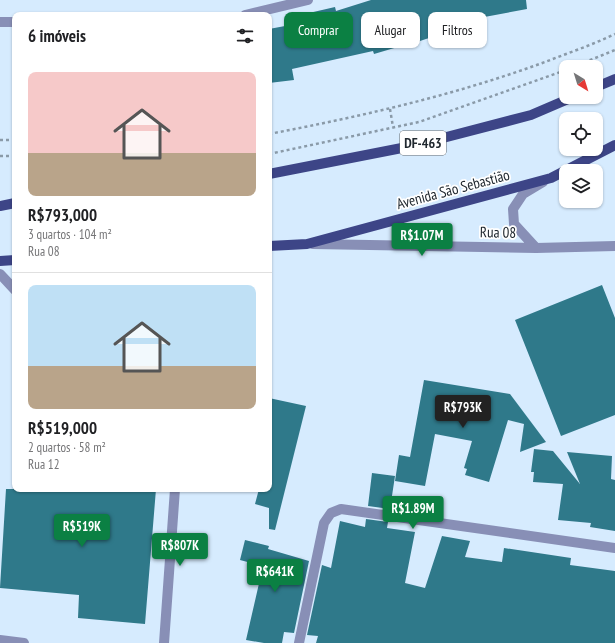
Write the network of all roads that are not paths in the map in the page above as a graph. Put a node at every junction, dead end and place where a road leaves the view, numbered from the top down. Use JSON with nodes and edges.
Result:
{"nodes":[{"id":1,"x":308,"y":0,"type":"edge"},
{"id":2,"x":258,"y":12,"type":"edge"},
{"id":3,"x":0,"y":22,"type":"edge"},
{"id":4,"x":12,"y":22,"type":"edge"},
{"id":5,"x":615,"y":79,"type":"edge"},
{"id":6,"x":603,"y":84,"type":"edge"},
{"id":7,"x":559,"y":103,"type":"edge"},
{"id":8,"x":615,"y":145,"type":"edge"},
{"id":9,"x":272,"y":173,"type":"edge"},
{"id":10,"x":551,"y":178,"type":"junction"},
{"id":11,"x":12,"y":204,"type":"edge"},
{"id":12,"x":0,"y":206,"type":"edge"},
{"id":13,"x":307,"y":244,"type":"junction"},
{"id":14,"x":272,"y":246,"type":"edge"},
{"id":15,"x":615,"y":246,"type":"edge"},
{"id":16,"x":536,"y":248,"type":"junction"},
{"id":17,"x":12,"y":260,"type":"edge"},
{"id":18,"x":0,"y":261,"type":"edge"},
{"id":19,"x":0,"y":274,"type":"edge"},
{"id":20,"x":12,"y":287,"type":"edge"},
{"id":21,"x":175,"y":492,"type":"edge"},
{"id":22,"x":615,"y":548,"type":"edge"},
{"id":23,"x":0,"y":640,"type":"edge"},
{"id":24,"x":24,"y":643,"type":"edge"},
{"id":25,"x":164,"y":643,"type":"edge"},
{"id":26,"x":299,"y":643,"type":"edge"}],
"edges":[{"from":1,"to":2,"type":"street"},
{"from":3,"to":4,"type":"street"},
{"from":5,"to":6,"type":"main road"},
{"from":7,"to":9,"type":"main road","number":"DF-463"},
{"from":8,"to":10,"type":"main road","name":"Avenida São Sebastião"},
{"from":10,"to":13,"type":"main road","name":"Avenida São Sebastião"},
{"from":10,"to":16,"type":"street"},
{"from":11,"to":12,"type":"main road"},
{"from":13,"to":14,"type":"main road","name":"Avenida São Sebastião"},
{"from":13,"to":16,"type":"street","name":"Rua 08"},
{"from":15,"to":16,"type":"street","name":"Rua 08"},
{"from":17,"to":18,"type":"main road"},
{"from":19,"to":20,"type":"street"},
{"from":21,"to":25,"type":"street"},
{"from":22,"to":26,"type":"street"},
{"from":23,"to":24,"type":"street"}]}
